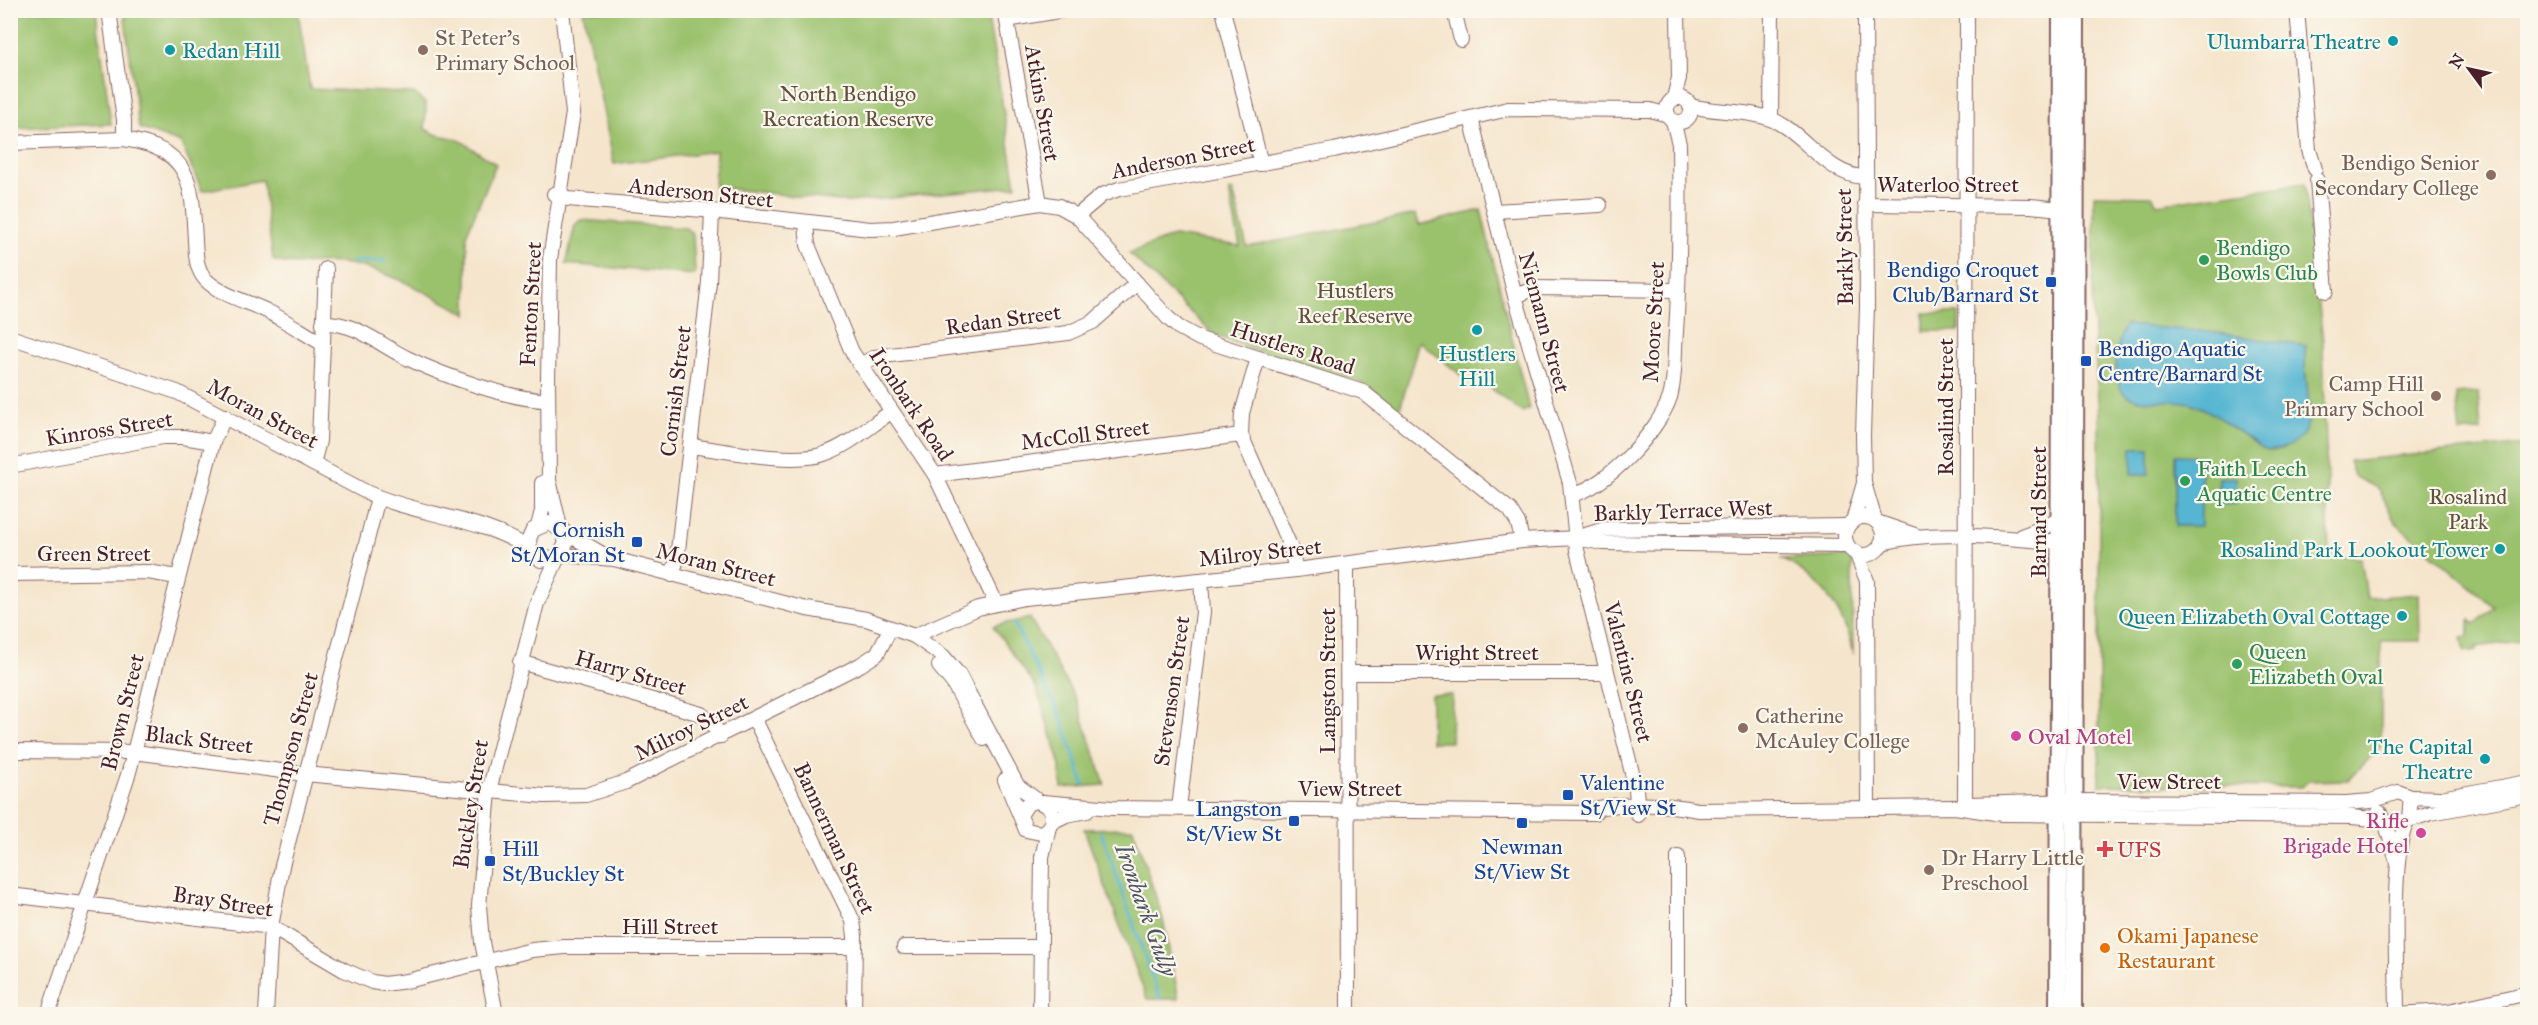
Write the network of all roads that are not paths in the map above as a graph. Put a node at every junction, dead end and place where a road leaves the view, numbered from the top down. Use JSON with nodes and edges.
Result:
{"nodes":[{"id":1,"x":109,"y":10,"type":"edge"},
{"id":2,"x":555,"y":10,"type":"edge"},
{"id":3,"x":562,"y":10,"type":"edge"},
{"id":4,"x":1064,"y":10,"type":"edge"},
{"id":5,"x":1223,"y":10,"type":"edge"},
{"id":6,"x":1454,"y":10,"type":"edge"},
{"id":7,"x":1678,"y":10,"type":"edge"},
{"id":8,"x":1772,"y":10,"type":"edge"},
{"id":9,"x":1865,"y":10,"type":"edge"},
{"id":10,"x":1967,"y":10,"type":"edge"},
{"id":11,"x":2296,"y":10,"type":"edge"},
{"id":12,"x":2074,"y":12,"type":"edge"},
{"id":13,"x":1006,"y":15,"type":"edge"},
{"id":14,"x":1461,"y":40,"type":"dead end"},
{"id":15,"x":1679,"y":110,"type":"junction"},
{"id":16,"x":2076,"y":112,"type":"junction"},
{"id":17,"x":1471,"y":118,"type":"junction"},
{"id":18,"x":1771,"y":119,"type":"junction"},
{"id":19,"x":124,"y":139,"type":"junction"},
{"id":20,"x":10,"y":143,"type":"edge"},
{"id":21,"x":1261,"y":164,"type":"junction"},
{"id":22,"x":1864,"y":177,"type":"junction"},
{"id":23,"x":2061,"y":188,"type":"junction"},
{"id":24,"x":557,"y":196,"type":"junction"},
{"id":25,"x":1040,"y":203,"type":"junction"},
{"id":26,"x":1865,"y":204,"type":"junction"},
{"id":27,"x":1600,"y":205,"type":"dead end"},
{"id":28,"x":1967,"y":205,"type":"junction"},
{"id":29,"x":2031,"y":206,"type":"junction"},
{"id":30,"x":2061,"y":209,"type":"junction"},
{"id":31,"x":1494,"y":211,"type":"junction"},
{"id":32,"x":712,"y":212,"type":"junction"},
{"id":33,"x":1077,"y":216,"type":"junction"},
{"id":34,"x":806,"y":224,"type":"junction"},
{"id":35,"x":326,"y":269,"type":"dead end"},
{"id":36,"x":1137,"y":283,"type":"junction"},
{"id":37,"x":1678,"y":290,"type":"junction"},
{"id":38,"x":2326,"y":291,"type":"dead end"},
{"id":39,"x":1515,"y":296,"type":"junction"},
{"id":40,"x":323,"y":323,"type":"junction"},
{"id":41,"x":10,"y":337,"type":"edge"},
{"id":42,"x":2075,"y":338,"type":"junction"},
{"id":43,"x":323,"y":344,"type":"junction"},
{"id":44,"x":1258,"y":358,"type":"junction"},
{"id":45,"x":860,"y":364,"type":"junction"},
{"id":46,"x":545,"y":401,"type":"junction"},
{"id":47,"x":891,"y":412,"type":"junction"},
{"id":48,"x":225,"y":416,"type":"junction"},
{"id":49,"x":1241,"y":435,"type":"junction"},
{"id":50,"x":2061,"y":435,"type":"junction"},
{"id":51,"x":213,"y":442,"type":"junction"},
{"id":52,"x":690,"y":447,"type":"junction"},
{"id":53,"x":2075,"y":451,"type":"junction"},
{"id":54,"x":313,"y":464,"type":"junction"},
{"id":55,"x":10,"y":466,"type":"edge"},
{"id":56,"x":935,"y":475,"type":"junction"},
{"id":57,"x":1864,"y":483,"type":"junction"},
{"id":58,"x":1572,"y":495,"type":"junction"},
{"id":59,"x":378,"y":498,"type":"junction"},
{"id":60,"x":2061,"y":518,"type":"junction"},
{"id":61,"x":1876,"y":521,"type":"junction"},
{"id":62,"x":1850,"y":524,"type":"junction"},
{"id":63,"x":536,"y":528,"type":"junction"},
{"id":64,"x":493,"y":530,"type":"junction"},
{"id":65,"x":562,"y":530,"type":"junction"},
{"id":66,"x":1918,"y":536,"type":"junction"},
{"id":67,"x":1966,"y":536,"type":"junction"},
{"id":68,"x":2019,"y":537,"type":"junction"},
{"id":69,"x":1576,"y":538,"type":"junction"},
{"id":70,"x":1522,"y":541,"type":"junction"},
{"id":71,"x":2061,"y":542,"type":"junction"},
{"id":72,"x":1879,"y":546,"type":"junction"},
{"id":73,"x":1852,"y":549,"type":"junction"},
{"id":74,"x":533,"y":553,"type":"junction"},
{"id":75,"x":559,"y":556,"type":"junction"},
{"id":76,"x":614,"y":559,"type":"junction"},
{"id":77,"x":1347,"y":564,"type":"junction"},
{"id":78,"x":1296,"y":570,"type":"junction"},
{"id":79,"x":10,"y":574,"type":"edge"},
{"id":80,"x":672,"y":574,"type":"junction"},
{"id":81,"x":177,"y":577,"type":"junction"},
{"id":82,"x":1201,"y":580,"type":"junction"},
{"id":83,"x":1867,"y":581,"type":"junction"},
{"id":84,"x":537,"y":603,"type":"junction"},
{"id":85,"x":996,"y":603,"type":"junction"},
{"id":86,"x":807,"y":609,"type":"junction"},
{"id":87,"x":952,"y":620,"type":"junction"},
{"id":88,"x":887,"y":635,"type":"junction"},
{"id":89,"x":914,"y":636,"type":"junction"},
{"id":90,"x":929,"y":648,"type":"junction"},
{"id":91,"x":520,"y":662,"type":"junction"},
{"id":92,"x":1348,"y":673,"type":"junction"},
{"id":93,"x":1607,"y":673,"type":"junction"},
{"id":94,"x":755,"y":720,"type":"junction"},
{"id":95,"x":721,"y":736,"type":"junction"},
{"id":96,"x":10,"y":751,"type":"edge"},
{"id":97,"x":134,"y":752,"type":"junction"},
{"id":98,"x":305,"y":774,"type":"junction"},
{"id":99,"x":2528,"y":782,"type":"edge"},
{"id":100,"x":489,"y":791,"type":"junction"},
{"id":101,"x":2528,"y":795,"type":"edge"},
{"id":102,"x":2383,"y":796,"type":"junction"},
{"id":103,"x":2411,"y":797,"type":"junction"},
{"id":104,"x":1041,"y":801,"type":"junction"},
{"id":105,"x":1960,"y":805,"type":"junction"},
{"id":106,"x":1112,"y":808,"type":"junction"},
{"id":107,"x":1179,"y":808,"type":"junction"},
{"id":108,"x":1868,"y":808,"type":"junction"},
{"id":109,"x":2067,"y":808,"type":"junction"},
{"id":110,"x":1348,"y":809,"type":"junction"},
{"id":111,"x":1637,"y":811,"type":"junction"},
{"id":112,"x":1020,"y":815,"type":"junction"},
{"id":113,"x":2384,"y":820,"type":"junction"},
{"id":114,"x":2408,"y":820,"type":"junction"},
{"id":115,"x":1050,"y":825,"type":"junction"},
{"id":116,"x":1030,"y":832,"type":"junction"},
{"id":117,"x":1678,"y":857,"type":"dead end"},
{"id":118,"x":2398,"y":869,"type":"junction"},
{"id":119,"x":10,"y":895,"type":"edge"},
{"id":120,"x":86,"y":904,"type":"junction"},
{"id":121,"x":1041,"y":908,"type":"junction"},
{"id":122,"x":271,"y":927,"type":"junction"},
{"id":123,"x":855,"y":947,"type":"junction"},
{"id":124,"x":904,"y":947,"type":"dead end"},
{"id":125,"x":1040,"y":947,"type":"junction"},
{"id":126,"x":486,"y":961,"type":"junction"},
{"id":127,"x":2528,"y":993,"type":"edge"},
{"id":128,"x":2446,"y":1013,"type":"edge"},
{"id":129,"x":48,"y":1014,"type":"edge"},
{"id":130,"x":266,"y":1014,"type":"edge"},
{"id":131,"x":496,"y":1014,"type":"edge"},
{"id":132,"x":854,"y":1014,"type":"edge"},
{"id":133,"x":1040,"y":1014,"type":"edge"},
{"id":134,"x":1348,"y":1014,"type":"edge"},
{"id":135,"x":1678,"y":1014,"type":"edge"},
{"id":136,"x":2058,"y":1014,"type":"edge"},
{"id":137,"x":2074,"y":1014,"type":"edge"},
{"id":138,"x":2397,"y":1014,"type":"edge"}],
"edges":[{"from":1,"to":19,"type":"street"},
{"from":2,"to":24,"type":"street","name":"Fenton Street"},
{"from":3,"to":24,"type":"street","name":"Fenton Street"},
{"from":4,"to":13,"type":"street"},
{"from":5,"to":21,"type":"street"},
{"from":6,"to":14,"type":"street"},
{"from":7,"to":15,"type":"street"},
{"from":8,"to":18,"type":"street"},
{"from":9,"to":22,"type":"street","name":"Barkly Street"},
{"from":10,"to":28,"type":"street","name":"Rosalind Street"},
{"from":11,"to":38,"type":"street"},
{"from":12,"to":16,"type":"main road","name":"Barnard Street"},
{"from":12,"to":23,"type":"main road","name":"Barnard Street"},
{"from":13,"to":25,"type":"street","name":"Atkins Street"},
{"from":15,"to":17,"type":"street","name":"Anderson Street"},
{"from":15,"to":18,"type":"street","name":"Anderson Street"},
{"from":15,"to":37,"type":"street","name":"Moore Street"},
{"from":16,"to":30,"type":"main road"},
{"from":16,"to":42,"type":"main road","name":"Barnard Street"},
{"from":17,"to":21,"type":"street","name":"Anderson Street"},
{"from":17,"to":31,"type":"street","name":"Niemann Street"},
{"from":18,"to":22,"type":"street"},
{"from":19,"to":20,"type":"street"},
{"from":19,"to":43,"type":"street"},
{"from":21,"to":33,"type":"street","name":"Anderson Street"},
{"from":22,"to":26,"type":"street","name":"Barkly Street"},
{"from":23,"to":29,"type":"street","name":"Waterloo Street"},
{"from":23,"to":30,"type":"main road","name":"Barnard Street"},
{"from":24,"to":32,"type":"street","name":"Anderson Street"},
{"from":24,"to":46,"type":"street","name":"Fenton Street"},
{"from":25,"to":33,"type":"street","name":"Anderson Street"},
{"from":25,"to":34,"type":"street","name":"Anderson Street"},
{"from":26,"to":28,"type":"street","name":"Waterloo Street"},
{"from":26,"to":57,"type":"street","name":"Barkly Street"},
{"from":27,"to":31,"type":"street"},
{"from":28,"to":29,"type":"street","name":"Waterloo Street"},
{"from":28,"to":67,"type":"street","name":"Rosalind Street"},
{"from":29,"to":30,"type":"street","name":"Waterloo Street"},
{"from":30,"to":50,"type":"main road","name":"Barnard Street"},
{"from":31,"to":39,"type":"street","name":"Niemann Street"},
{"from":32,"to":34,"type":"street","name":"Anderson Street"},
{"from":32,"to":52,"type":"street","name":"Cornish Street"},
{"from":33,"to":36,"type":"street","name":"Hustlers Road"},
{"from":34,"to":45,"type":"street","name":"Ironbark Road"},
{"from":35,"to":40,"type":"street"},
{"from":36,"to":44,"type":"street","name":"Hustlers Road"},
{"from":36,"to":45,"type":"street","name":"Redan Street"},
{"from":37,"to":39,"type":"street"},
{"from":37,"to":58,"type":"street","name":"Moore Street"},
{"from":39,"to":58,"type":"street","name":"Niemann Street"},
{"from":40,"to":43,"type":"street"},
{"from":40,"to":46,"type":"street"},
{"from":41,"to":48,"type":"street","name":"Moran Street"},
{"from":42,"to":50,"type":"main road"},
{"from":42,"to":53,"type":"main road","name":"Barnard Street"},
{"from":43,"to":54,"type":"street"},
{"from":44,"to":49,"type":"street"},
{"from":44,"to":70,"type":"street","name":"Hustlers Road"},
{"from":45,"to":47,"type":"street","name":"Ironbark Road"},
{"from":46,"to":63,"type":"street","name":"Fenton Street"},
{"from":46,"to":65,"type":"street","name":"Fenton Street"},
{"from":47,"to":52,"type":"street"},
{"from":47,"to":56,"type":"street","name":"Ironbark Road"},
{"from":48,"to":51,"type":"street","name":"Brown Street"},
{"from":48,"to":54,"type":"street","name":"Moran Street"},
{"from":49,"to":56,"type":"street","name":"McColl Street"},
{"from":49,"to":78,"type":"street"},
{"from":50,"to":60,"type":"main road","name":"Barnard Street"},
{"from":51,"to":55,"type":"street","name":"Kinross Street"},
{"from":51,"to":81,"type":"street","name":"Brown Street"},
{"from":52,"to":80,"type":"street","name":"Cornish Street"},
{"from":53,"to":71,"type":"main road"},
{"from":53,"to":109,"type":"main road","name":"Barnard Street"},
{"from":54,"to":59,"type":"street","name":"Moran Street"},
{"from":56,"to":85,"type":"street","name":"Ironbark Road"},
{"from":57,"to":61,"type":"street","name":"Barkly Street"},
{"from":57,"to":62,"type":"street","name":"Barkly Street"},
{"from":58,"to":69,"type":"street","name":"Niemann Street"},
{"from":59,"to":64,"type":"street","name":"Moran Street"},
{"from":59,"to":98,"type":"street","name":"Thompson Street"},
{"from":60,"to":68,"type":"street"},
{"from":60,"to":71,"type":"main road","name":"Barnard Street"},
{"from":61,"to":62,"type":"street"},
{"from":61,"to":66,"type":"street"},
{"from":61,"to":72,"type":"street"},
{"from":62,"to":69,"type":"street","name":"Barkly Terrace West"},
{"from":62,"to":73,"type":"street"},
{"from":63,"to":64,"type":"street","name":"Moran Street"},
{"from":63,"to":65,"type":"street"},
{"from":63,"to":74,"type":"street"},
{"from":64,"to":74,"type":"street","name":"Moran Street"},
{"from":65,"to":75,"type":"street"},
{"from":65,"to":76,"type":"street","name":"Moran Street"},
{"from":66,"to":67,"type":"street"},
{"from":66,"to":72,"type":"street"},
{"from":67,"to":68,"type":"street"},
{"from":67,"to":105,"type":"street","name":"Rosalind Street"},
{"from":68,"to":71,"type":"street"},
{"from":69,"to":70,"type":"street","name":"Milroy Street"},
{"from":69,"to":73,"type":"street","name":"Barkly Terrace West"},
{"from":69,"to":93,"type":"street","name":"Valentine Street"},
{"from":70,"to":77,"type":"street","name":"Milroy Street"},
{"from":71,"to":109,"type":"main road","name":"Barnard Street"},
{"from":72,"to":73,"type":"street"},
{"from":72,"to":83,"type":"street"},
{"from":73,"to":83,"type":"street"},
{"from":74,"to":75,"type":"street"},
{"from":74,"to":84,"type":"street","name":"Buckley Street"},
{"from":75,"to":76,"type":"street","name":"Moran Street"},
{"from":75,"to":84,"type":"street","name":"Buckley Street"},
{"from":76,"to":80,"type":"street","name":"Moran Street"},
{"from":77,"to":78,"type":"street","name":"Milroy Street"},
{"from":77,"to":92,"type":"street","name":"Langston Street"},
{"from":78,"to":82,"type":"street","name":"Milroy Street"},
{"from":79,"to":81,"type":"street","name":"Green Street"},
{"from":80,"to":86,"type":"street","name":"Moran Street"},
{"from":81,"to":97,"type":"street","name":"Brown Street"},
{"from":82,"to":85,"type":"street","name":"Milroy Street"},
{"from":82,"to":107,"type":"street","name":"Stevenson Street"},
{"from":83,"to":108,"type":"street"},
{"from":84,"to":91,"type":"street","name":"Buckley Street"},
{"from":85,"to":87,"type":"street","name":"Milroy Street"},
{"from":86,"to":88,"type":"street","name":"Moran Street"},
{"from":86,"to":89,"type":"street","name":"Moran Street"},
{"from":87,"to":89,"type":"street","name":"Milroy Street"},
{"from":87,"to":90,"type":"street"},
{"from":88,"to":90,"type":"street","name":"Moran Street"},
{"from":88,"to":94,"type":"street","name":"Milroy Street"},
{"from":89,"to":90,"type":"street","name":"Moran Street"},
{"from":90,"to":104,"type":"street"},
{"from":90,"to":112,"type":"street"},
{"from":91,"to":95,"type":"street","name":"Harry Street"},
{"from":91,"to":100,"type":"street","name":"Buckley Street"},
{"from":92,"to":93,"type":"street","name":"Wright Street"},
{"from":92,"to":110,"type":"street","name":"Langston Street"},
{"from":93,"to":111,"type":"street","name":"Valentine Street"},
{"from":94,"to":95,"type":"street","name":"Milroy Street"},
{"from":94,"to":123,"type":"street","name":"Bannerman Street"},
{"from":95,"to":100,"type":"street","name":"Milroy Street"},
{"from":96,"to":97,"type":"street","name":"Black Street"},
{"from":97,"to":98,"type":"street","name":"Black Street"},
{"from":97,"to":120,"type":"street","name":"Brown Street"},
{"from":98,"to":100,"type":"street","name":"Black Street"},
{"from":98,"to":122,"type":"street","name":"Thompson Street"},
{"from":99,"to":103,"type":"street"},
{"from":100,"to":126,"type":"street","name":"Buckley Street"},
{"from":101,"to":114,"type":"street"},
{"from":102,"to":103,"type":"street"},
{"from":102,"to":109,"type":"street","name":"View Street"},
{"from":102,"to":113,"type":"street"},
{"from":103,"to":114,"type":"street"},
{"from":104,"to":106,"type":"street","name":"View Street"},
{"from":104,"to":112,"type":"street"},
{"from":104,"to":115,"type":"street"},
{"from":105,"to":108,"type":"street","name":"View Street"},
{"from":105,"to":109,"type":"street","name":"View Street"},
{"from":106,"to":107,"type":"street","name":"View Street"},
{"from":106,"to":115,"type":"street","name":"View Street"},
{"from":107,"to":110,"type":"street","name":"View Street"},
{"from":108,"to":111,"type":"street","name":"View Street"},
{"from":109,"to":113,"type":"street","name":"View Street"},
{"from":109,"to":136,"type":"main road","name":"Barnard Street"},
{"from":109,"to":137,"type":"main road","name":"Barnard Street"},
{"from":110,"to":111,"type":"street","name":"View Street"},
{"from":110,"to":134,"type":"street","name":"Langston Street"},
{"from":112,"to":116,"type":"street"},
{"from":113,"to":114,"type":"street"},
{"from":113,"to":118,"type":"street"},
{"from":114,"to":118,"type":"street"},
{"from":115,"to":116,"type":"street"},
{"from":115,"to":121,"type":"street"},
{"from":116,"to":121,"type":"street"},
{"from":117,"to":135,"type":"street"},
{"from":118,"to":138,"type":"street"},
{"from":119,"to":120,"type":"street","name":"Bray Street"},
{"from":120,"to":122,"type":"street","name":"Bray Street"},
{"from":120,"to":129,"type":"street","name":"Brown Street"},
{"from":121,"to":125,"type":"street"},
{"from":122,"to":126,"type":"street","name":"Bray Street"},
{"from":122,"to":130,"type":"street","name":"Thompson Street"},
{"from":123,"to":126,"type":"street","name":"Hill Street"},
{"from":123,"to":132,"type":"street","name":"Bannerman Street"},
{"from":124,"to":125,"type":"street"},
{"from":125,"to":133,"type":"street"},
{"from":126,"to":131,"type":"street","name":"Buckley Street"},
{"from":127,"to":128,"type":"street"},
{"from":128,"to":138,"type":"street"}]}
